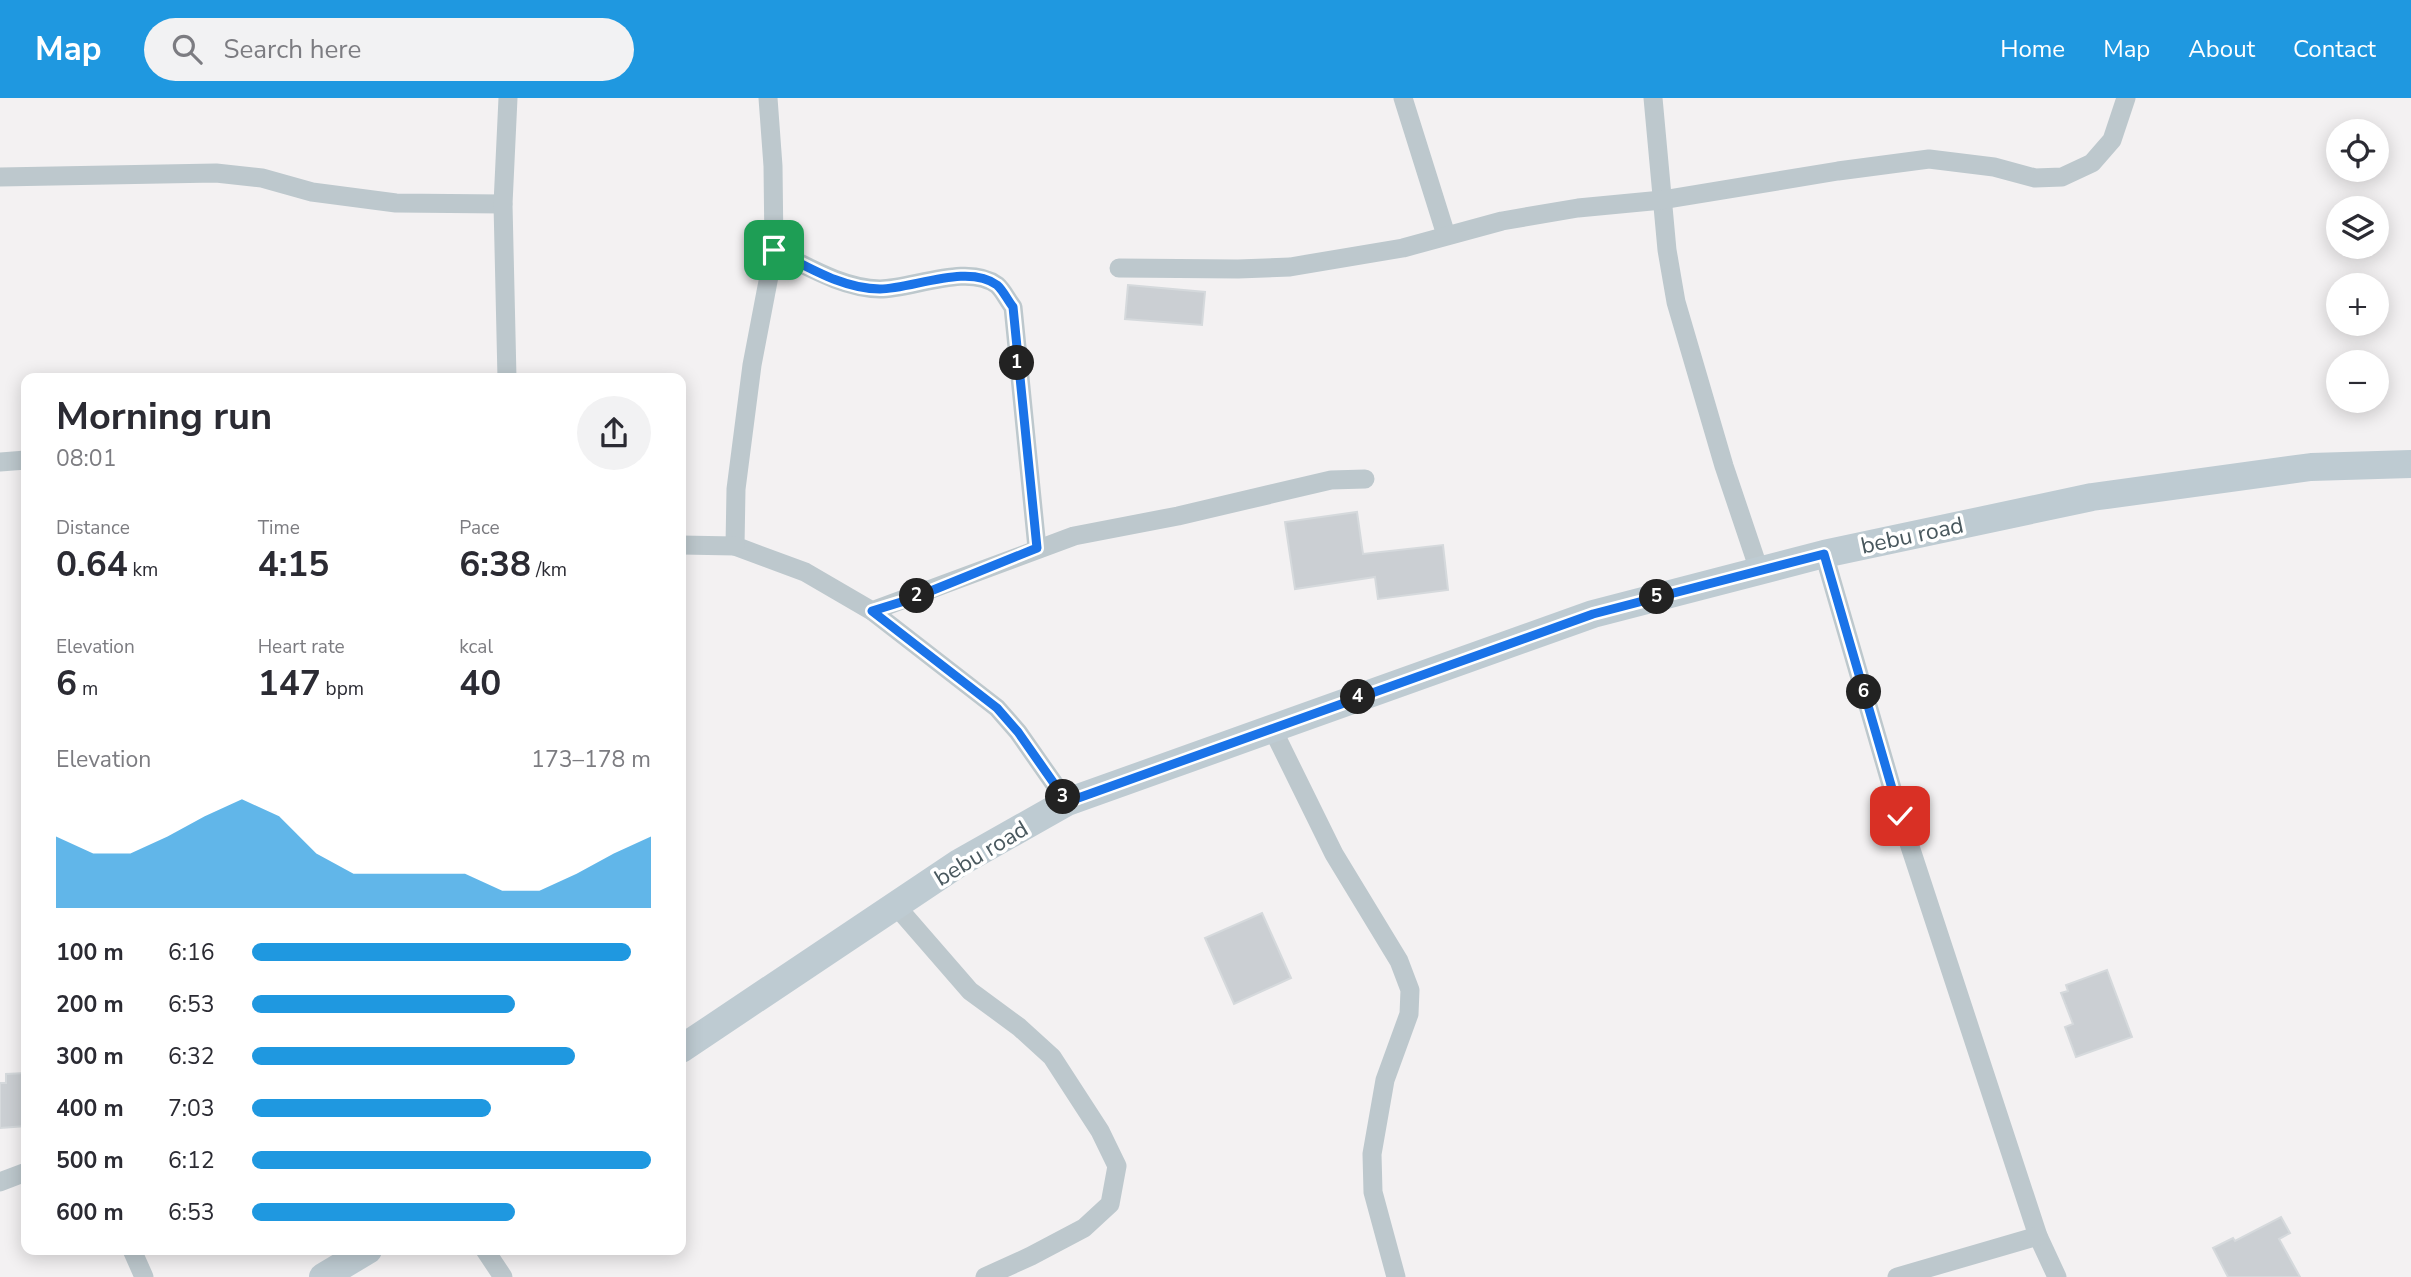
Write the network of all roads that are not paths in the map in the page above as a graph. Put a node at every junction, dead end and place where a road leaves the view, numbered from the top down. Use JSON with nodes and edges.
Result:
{"nodes":[{"id":1,"x":508,"y":98,"type":"edge"},
{"id":2,"x":768,"y":98,"type":"edge"},
{"id":3,"x":1402,"y":98,"type":"edge"},
{"id":4,"x":1653,"y":98,"type":"edge"},
{"id":5,"x":2126,"y":98,"type":"edge"},
{"id":6,"x":0,"y":177,"type":"edge"},
{"id":7,"x":1662,"y":200,"type":"junction"},
{"id":8,"x":503,"y":204,"type":"junction"},
{"id":9,"x":1446,"y":235,"type":"junction"},
{"id":10,"x":774,"y":250,"type":"junction"},
{"id":11,"x":1119,"y":268,"type":"dead end"},
{"id":12,"x":507,"y":373,"type":"edge"},
{"id":13,"x":21,"y":460,"type":"edge"},
{"id":14,"x":0,"y":462,"type":"edge"},
{"id":15,"x":2411,"y":464,"type":"edge"},
{"id":16,"x":1364,"y":479,"type":"dead end"},
{"id":17,"x":686,"y":545,"type":"edge"},
{"id":18,"x":735,"y":546,"type":"junction"},
{"id":19,"x":1037,"y":548,"type":"junction"},
{"id":20,"x":1824,"y":554,"type":"junction"},
{"id":21,"x":1759,"y":570,"type":"junction"},
{"id":22,"x":872,"y":611,"type":"junction"},
{"id":23,"x":1272,"y":728,"type":"junction"},
{"id":24,"x":1067,"y":802,"type":"junction"},
{"id":25,"x":897,"y":907,"type":"junction"},
{"id":26,"x":686,"y":1045,"type":"edge"},
{"id":27,"x":21,"y":1174,"type":"edge"},
{"id":28,"x":0,"y":1182,"type":"edge"},
{"id":29,"x":2038,"y":1236,"type":"junction"},
{"id":30,"x":134,"y":1255,"type":"edge"},
{"id":31,"x":360,"y":1255,"type":"edge"},
{"id":32,"x":488,"y":1255,"type":"edge"},
{"id":33,"x":144,"y":1277,"type":"edge"},
{"id":34,"x":323,"y":1277,"type":"edge"},
{"id":35,"x":503,"y":1277,"type":"edge"},
{"id":36,"x":985,"y":1277,"type":"edge"},
{"id":37,"x":1395,"y":1277,"type":"edge"},
{"id":38,"x":1897,"y":1277,"type":"edge"},
{"id":39,"x":2057,"y":1277,"type":"edge"}],
"edges":[{"from":1,"to":8,"type":"street"},
{"from":2,"to":10,"type":"street"},
{"from":3,"to":9,"type":"street"},
{"from":4,"to":7,"type":"street"},
{"from":5,"to":7,"type":"street"},
{"from":6,"to":8,"type":"street"},
{"from":7,"to":9,"type":"street"},
{"from":7,"to":21,"type":"street"},
{"from":8,"to":12,"type":"street"},
{"from":9,"to":11,"type":"street"},
{"from":10,"to":18,"type":"street"},
{"from":10,"to":19,"type":"street"},
{"from":13,"to":14,"type":"street"},
{"from":15,"to":20,"type":"street","name":"bebu road"},
{"from":16,"to":19,"type":"street"},
{"from":17,"to":18,"type":"street"},
{"from":18,"to":22,"type":"street"},
{"from":19,"to":22,"type":"street"},
{"from":20,"to":21,"type":"street","name":"bebu road"},
{"from":20,"to":29,"type":"street"},
{"from":21,"to":23,"type":"street","name":"bebu road"},
{"from":22,"to":24,"type":"street"},
{"from":23,"to":24,"type":"street","name":"bebu road"},
{"from":23,"to":37,"type":"street"},
{"from":24,"to":25,"type":"street","name":"bebu road"},
{"from":25,"to":26,"type":"street","name":"bebu road"},
{"from":25,"to":36,"type":"street"},
{"from":27,"to":28,"type":"street"},
{"from":29,"to":38,"type":"street"},
{"from":29,"to":39,"type":"street"},
{"from":30,"to":33,"type":"street"},
{"from":31,"to":34,"type":"street"},
{"from":32,"to":35,"type":"street"}]}
